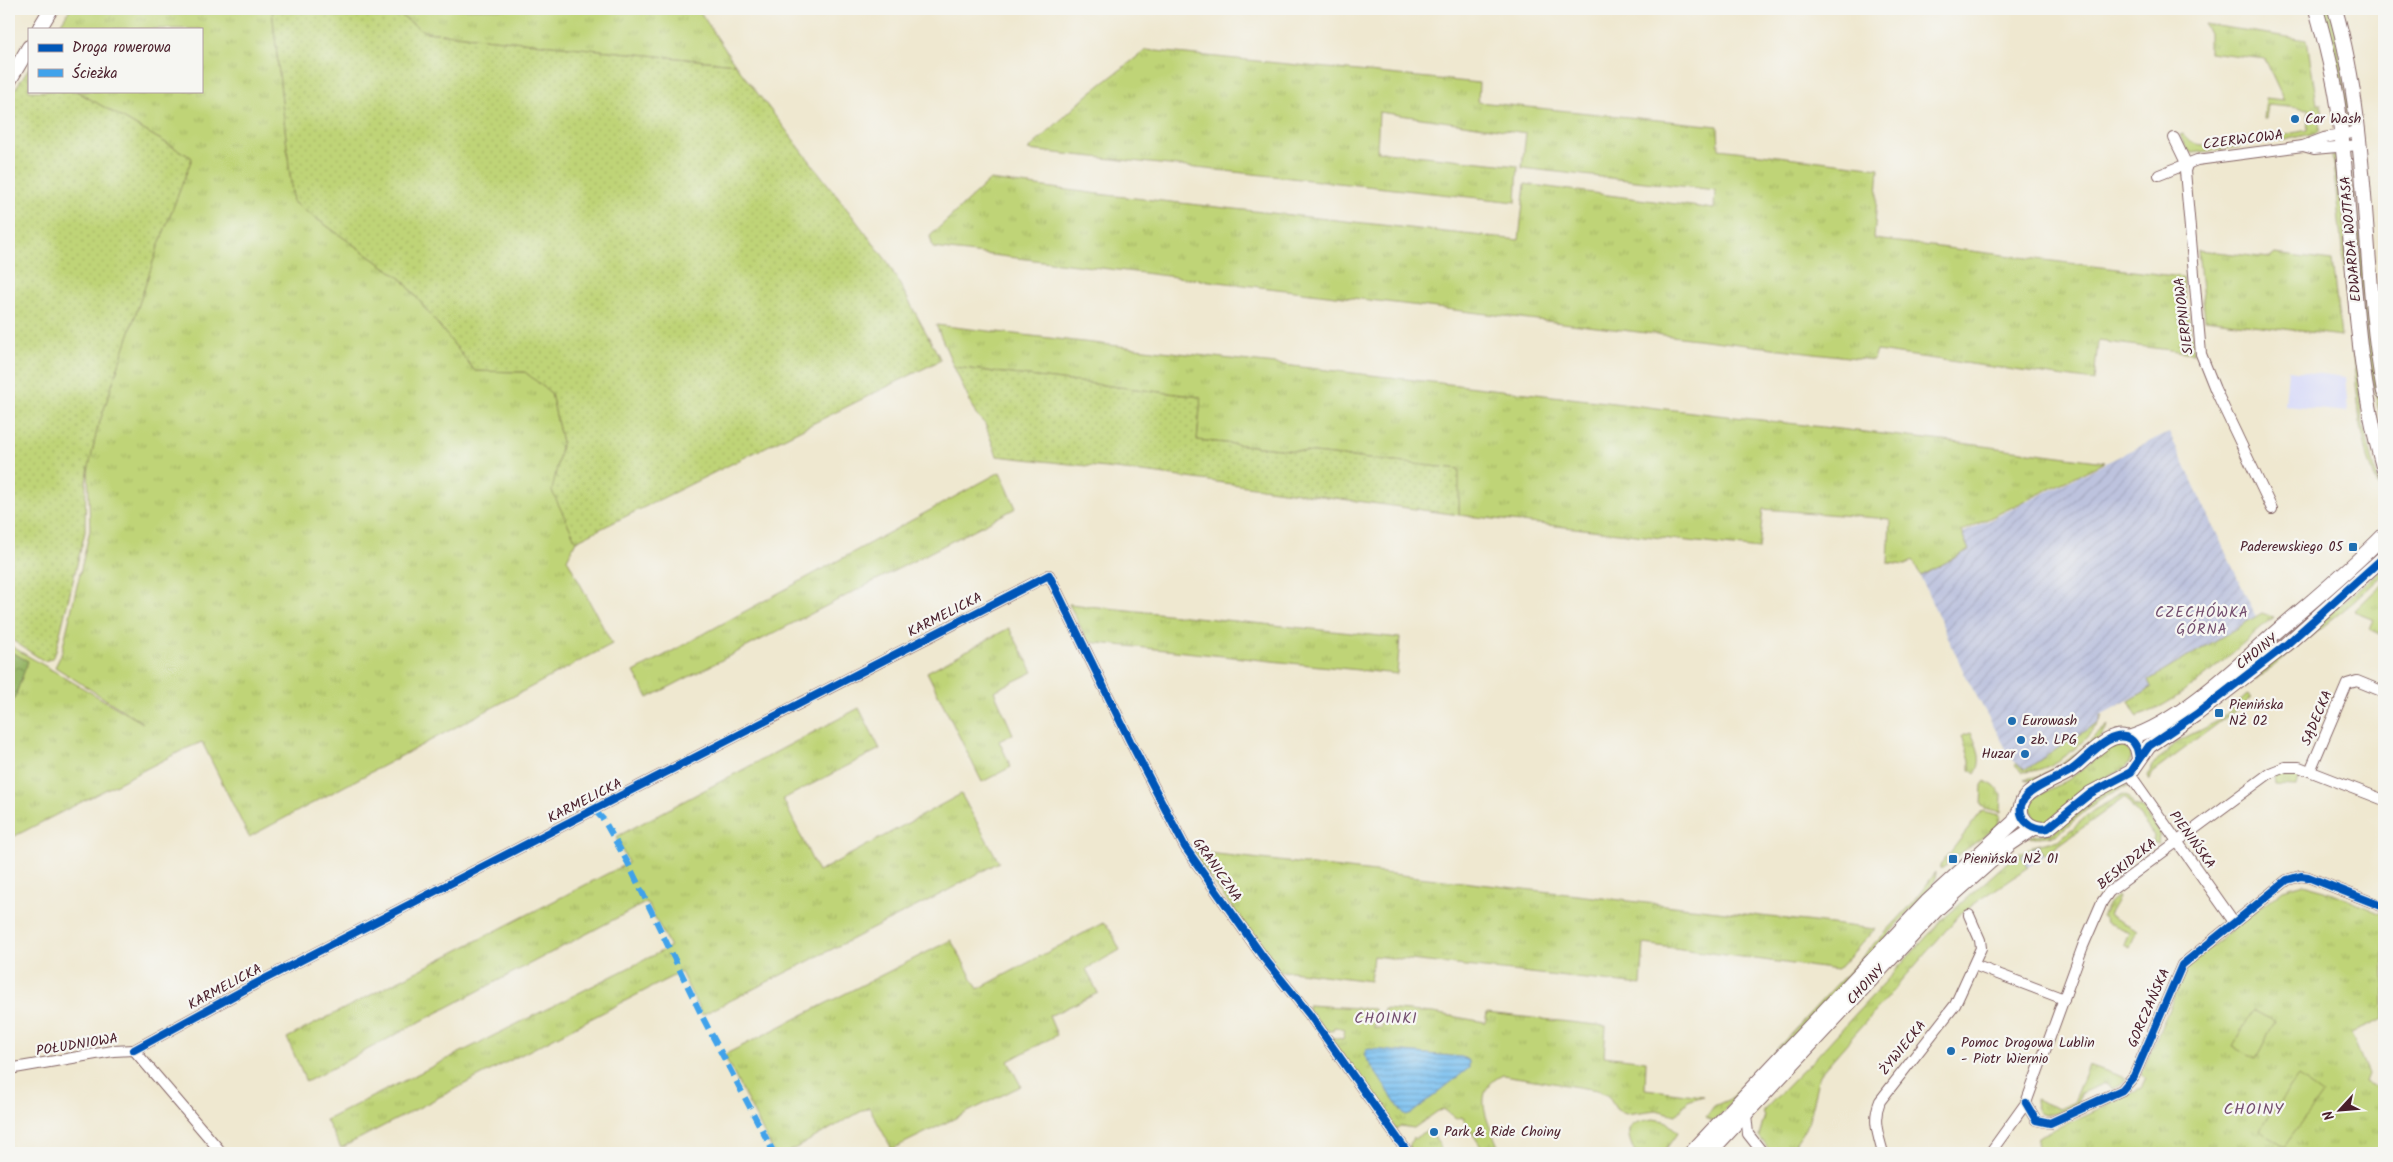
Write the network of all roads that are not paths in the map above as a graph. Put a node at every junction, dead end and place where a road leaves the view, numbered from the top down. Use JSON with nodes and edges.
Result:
{"nodes":[{"id":1,"x":51,"y":9,"type":"edge"},
{"id":2,"x":2316,"y":9,"type":"edge"},
{"id":3,"x":2334,"y":9,"type":"edge"},
{"id":4,"x":41,"y":28,"type":"edge"},
{"id":5,"x":28,"y":49,"type":"edge"},
{"id":6,"x":9,"y":81,"type":"edge"},
{"id":7,"x":2174,"y":138,"type":"dead end"},
{"id":8,"x":2358,"y":139,"type":"junction"},
{"id":9,"x":2342,"y":140,"type":"junction"},
{"id":10,"x":2187,"y":165,"type":"junction"},
{"id":11,"x":2159,"y":175,"type":"dead end"},
{"id":12,"x":2384,"y":392,"type":"edge"},
{"id":13,"x":2384,"y":470,"type":"edge"},
{"id":14,"x":2272,"y":509,"type":"dead end"},
{"id":15,"x":2384,"y":535,"type":"edge"},
{"id":16,"x":2383,"y":560,"type":"edge"},
{"id":17,"x":1049,"y":575,"type":"joint"},
{"id":18,"x":2384,"y":692,"type":"edge"},
{"id":19,"x":2128,"y":738,"type":"junction"},
{"id":20,"x":2139,"y":759,"type":"junction"},
{"id":21,"x":2310,"y":772,"type":"junction"},
{"id":22,"x":2129,"y":773,"type":"junction"},
{"id":23,"x":2384,"y":800,"type":"edge"},
{"id":24,"x":2021,"y":808,"type":"junction"},
{"id":25,"x":2034,"y":828,"type":"junction"},
{"id":26,"x":2176,"y":843,"type":"junction"},
{"id":27,"x":2384,"y":907,"type":"edge"},
{"id":28,"x":1969,"y":915,"type":"dead end"},
{"id":29,"x":2234,"y":922,"type":"junction"},
{"id":30,"x":1974,"y":965,"type":"junction"},
{"id":31,"x":2064,"y":999,"type":"junction"},
{"id":32,"x":134,"y":1050,"type":"junction"},
{"id":33,"x":9,"y":1069,"type":"edge"},
{"id":34,"x":2026,"y":1102,"type":"junction"},
{"id":35,"x":1746,"y":1114,"type":"junction"},
{"id":36,"x":1726,"y":1134,"type":"junction"},
{"id":37,"x":1748,"y":1134,"type":"junction"},
{"id":38,"x":222,"y":1153,"type":"edge"},
{"id":39,"x":1408,"y":1153,"type":"edge"},
{"id":40,"x":1691,"y":1153,"type":"edge"},
{"id":41,"x":1708,"y":1153,"type":"edge"},
{"id":42,"x":1763,"y":1153,"type":"edge"},
{"id":43,"x":1883,"y":1153,"type":"edge"},
{"id":44,"x":1990,"y":1153,"type":"edge"}],
"edges":[{"from":1,"to":4,"type":"street"},
{"from":2,"to":9,"type":"street","name":"EDWARDA WOJTASA"},
{"from":3,"to":8,"type":"street","name":"EDWARDA WOJTASA"},
{"from":5,"to":6,"type":"street"},
{"from":7,"to":10,"type":"street"},
{"from":8,"to":9,"type":"street","name":"CZERWCOWA"},
{"from":8,"to":12,"type":"street","name":"EDWARDA WOJTASA"},
{"from":9,"to":10,"type":"street","name":"CZERWCOWA"},
{"from":9,"to":13,"type":"street","name":"EDWARDA WOJTASA"},
{"from":10,"to":11,"type":"street","name":"CZERWCOWA"},
{"from":10,"to":14,"type":"street","name":"SIERPNIOWA"},
{"from":15,"to":19,"type":"street","name":"CHOINY"},
{"from":16,"to":20,"type":"street","name":"CHOINY"},
{"from":17,"to":32,"type":"street","name":"KARMELICKA"},
{"from":17,"to":39,"type":"street","name":"GRANICZNA"},
{"from":18,"to":21,"type":"street","name":"SĄDECKA"},
{"from":19,"to":20,"type":"street"},
{"from":19,"to":24,"type":"street","name":"CHOINY"},
{"from":20,"to":22,"type":"street","name":"CHOINY"},
{"from":21,"to":23,"type":"street","name":"BESKIDZKA"},
{"from":21,"to":26,"type":"street","name":"BESKIDZKA"},
{"from":22,"to":25,"type":"street","name":"CHOINY"},
{"from":22,"to":26,"type":"street","name":"PIENIŃSKA"},
{"from":24,"to":25,"type":"street"},
{"from":24,"to":40,"type":"street","name":"CHOINY"},
{"from":25,"to":35,"type":"street","name":"CHOINY"},
{"from":26,"to":29,"type":"street","name":"PIENIŃSKA"},
{"from":26,"to":31,"type":"street","name":"BESKIDZKA"},
{"from":27,"to":29,"type":"street","name":"GORCZAŃSKA"},
{"from":28,"to":30,"type":"street","name":"ŻYWIECKA"},
{"from":29,"to":34,"type":"street","name":"GORCZAŃSKA"},
{"from":30,"to":31,"type":"street"},
{"from":30,"to":43,"type":"street","name":"ŻYWIECKA"},
{"from":31,"to":34,"type":"street","name":"BESKIDZKA"},
{"from":32,"to":33,"type":"street","name":"POŁUDNIOWA"},
{"from":32,"to":38,"type":"street","name":"POŁUDNIOWA"},
{"from":34,"to":44,"type":"street","name":"BESKIDZKA"},
{"from":35,"to":36,"type":"street","name":"CHOINY"},
{"from":35,"to":37,"type":"street"},
{"from":36,"to":37,"type":"street"},
{"from":36,"to":41,"type":"street","name":"CHOINY"},
{"from":37,"to":42,"type":"street"}]}
